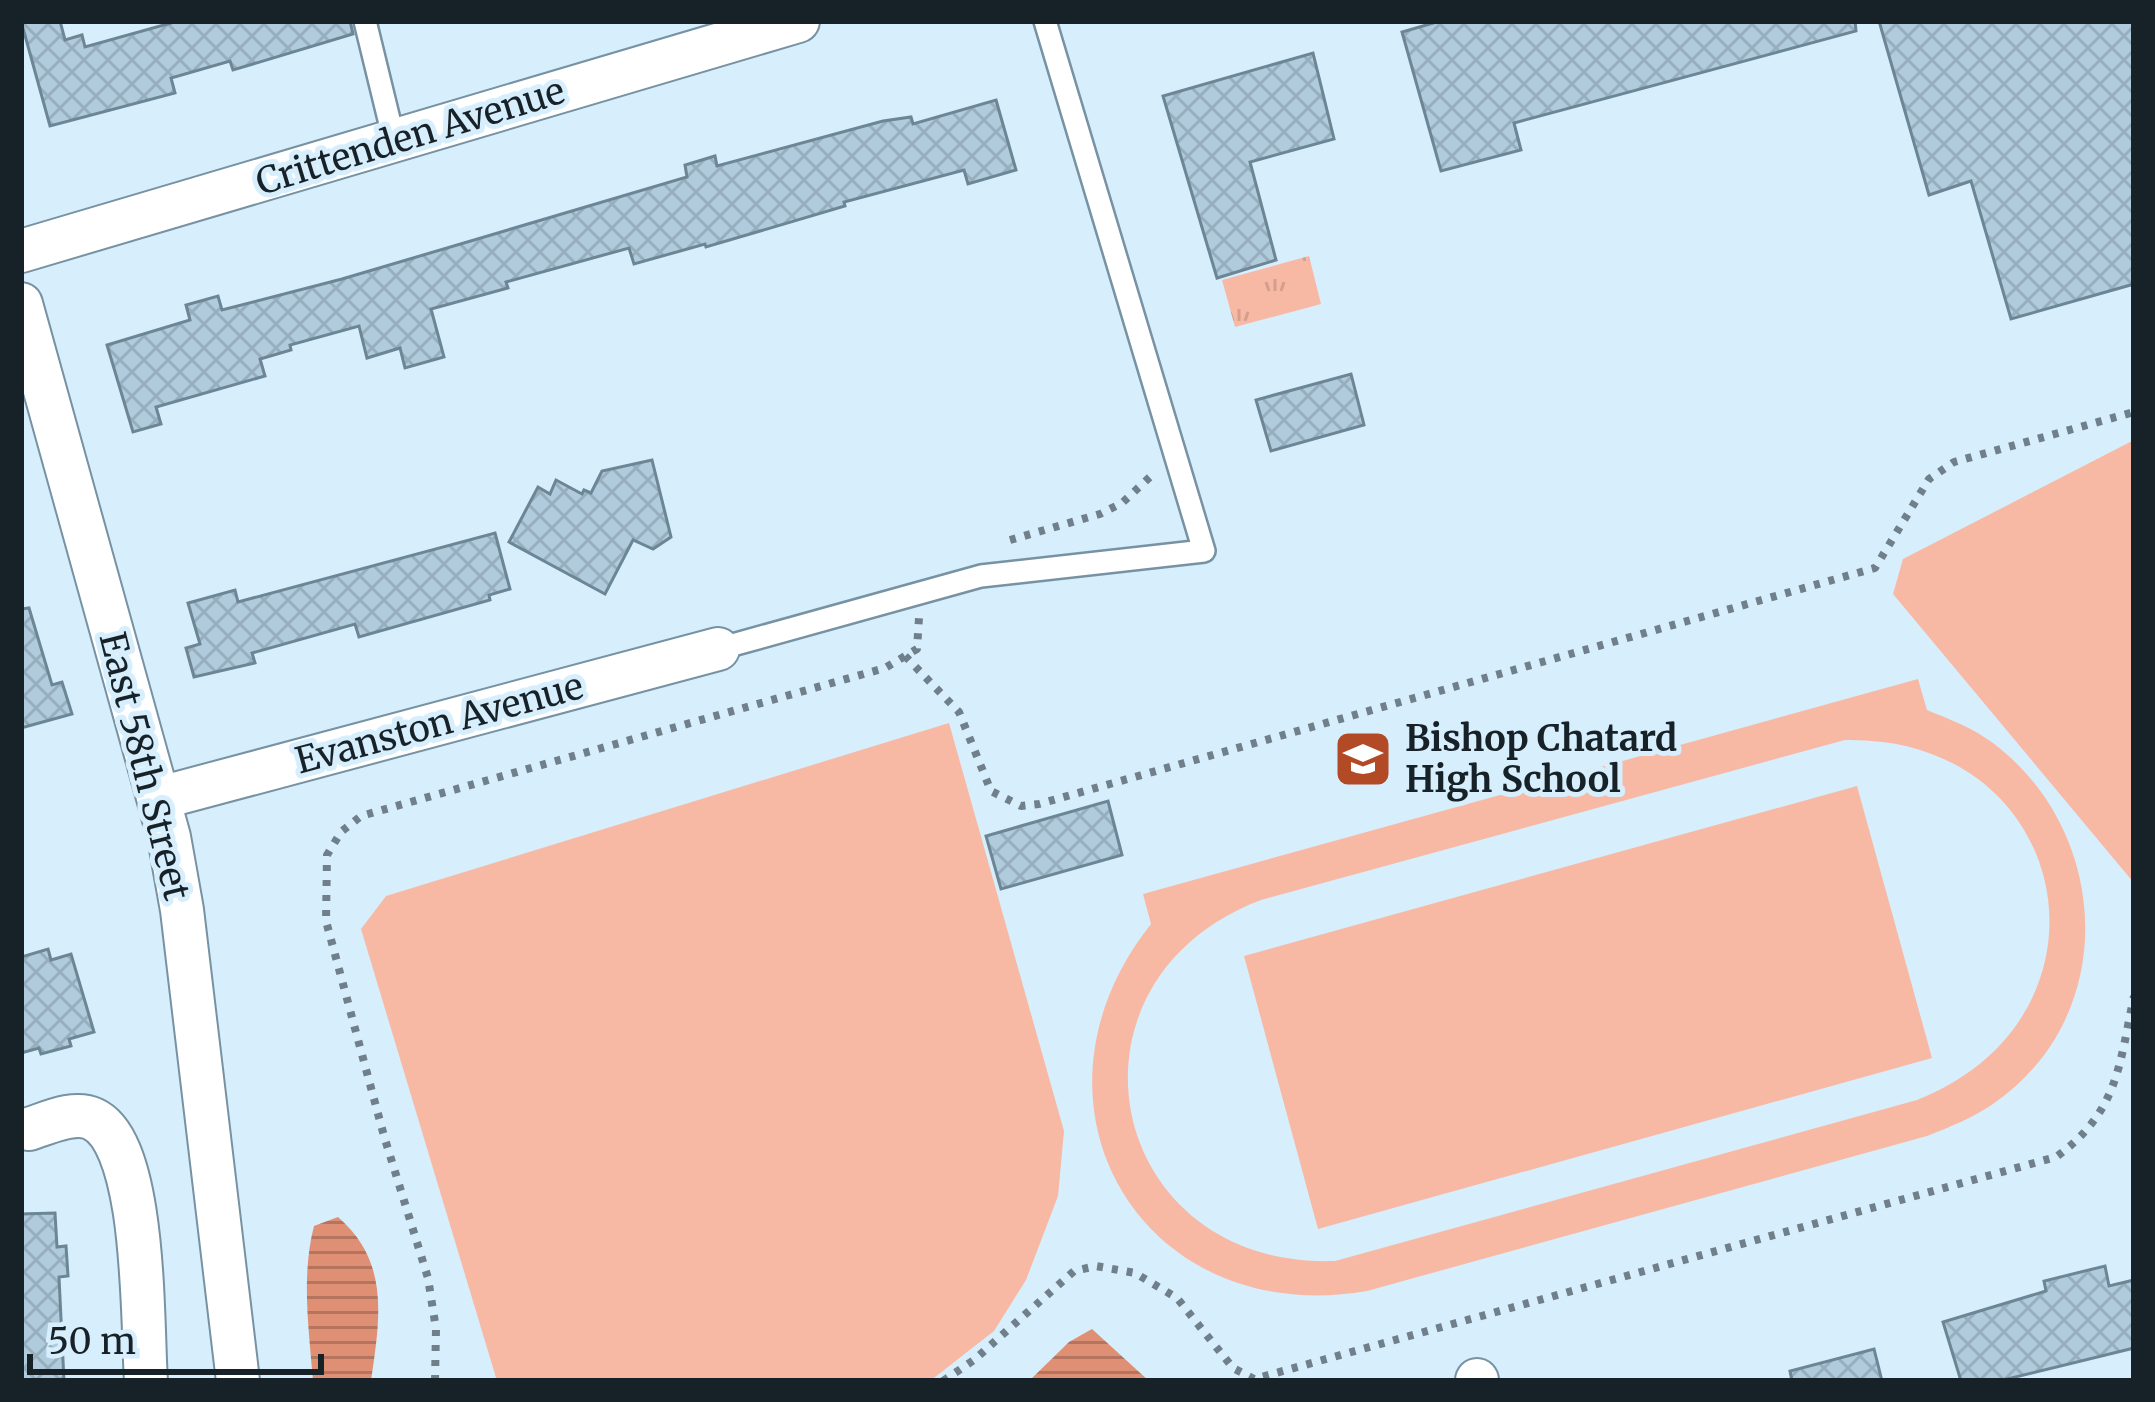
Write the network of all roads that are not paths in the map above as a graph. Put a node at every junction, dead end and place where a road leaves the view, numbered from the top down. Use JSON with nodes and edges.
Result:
{"nodes":[{"id":1,"x":365,"y":21,"type":"edge"},
{"id":2,"x":798,"y":21,"type":"edge"},
{"id":3,"x":1045,"y":21,"type":"edge"},
{"id":4,"x":394,"y":140,"type":"junction"},
{"id":5,"x":21,"y":251,"type":"edge"},
{"id":6,"x":21,"y":304,"type":"edge"},
{"id":7,"x":718,"y":649,"type":"joint"},
{"id":8,"x":160,"y":797,"type":"junction"},
{"id":9,"x":29,"y":1129,"type":"dead end"},
{"id":10,"x":146,"y":1381,"type":"edge"},
{"id":11,"x":238,"y":1381,"type":"edge"}],
"edges":[{"from":1,"to":4,"type":"lane"},
{"from":2,"to":4,"type":"street","name":"Crittenden Avenue"},
{"from":3,"to":7,"type":"lane"},
{"from":4,"to":5,"type":"street","name":"Crittenden Avenue"},
{"from":6,"to":8,"type":"street","name":"East 58th Street"},
{"from":7,"to":8,"type":"street","name":"Evanston Avenue"},
{"from":8,"to":11,"type":"street","name":"East 58th Street"},
{"from":9,"to":10,"type":"street"}]}
